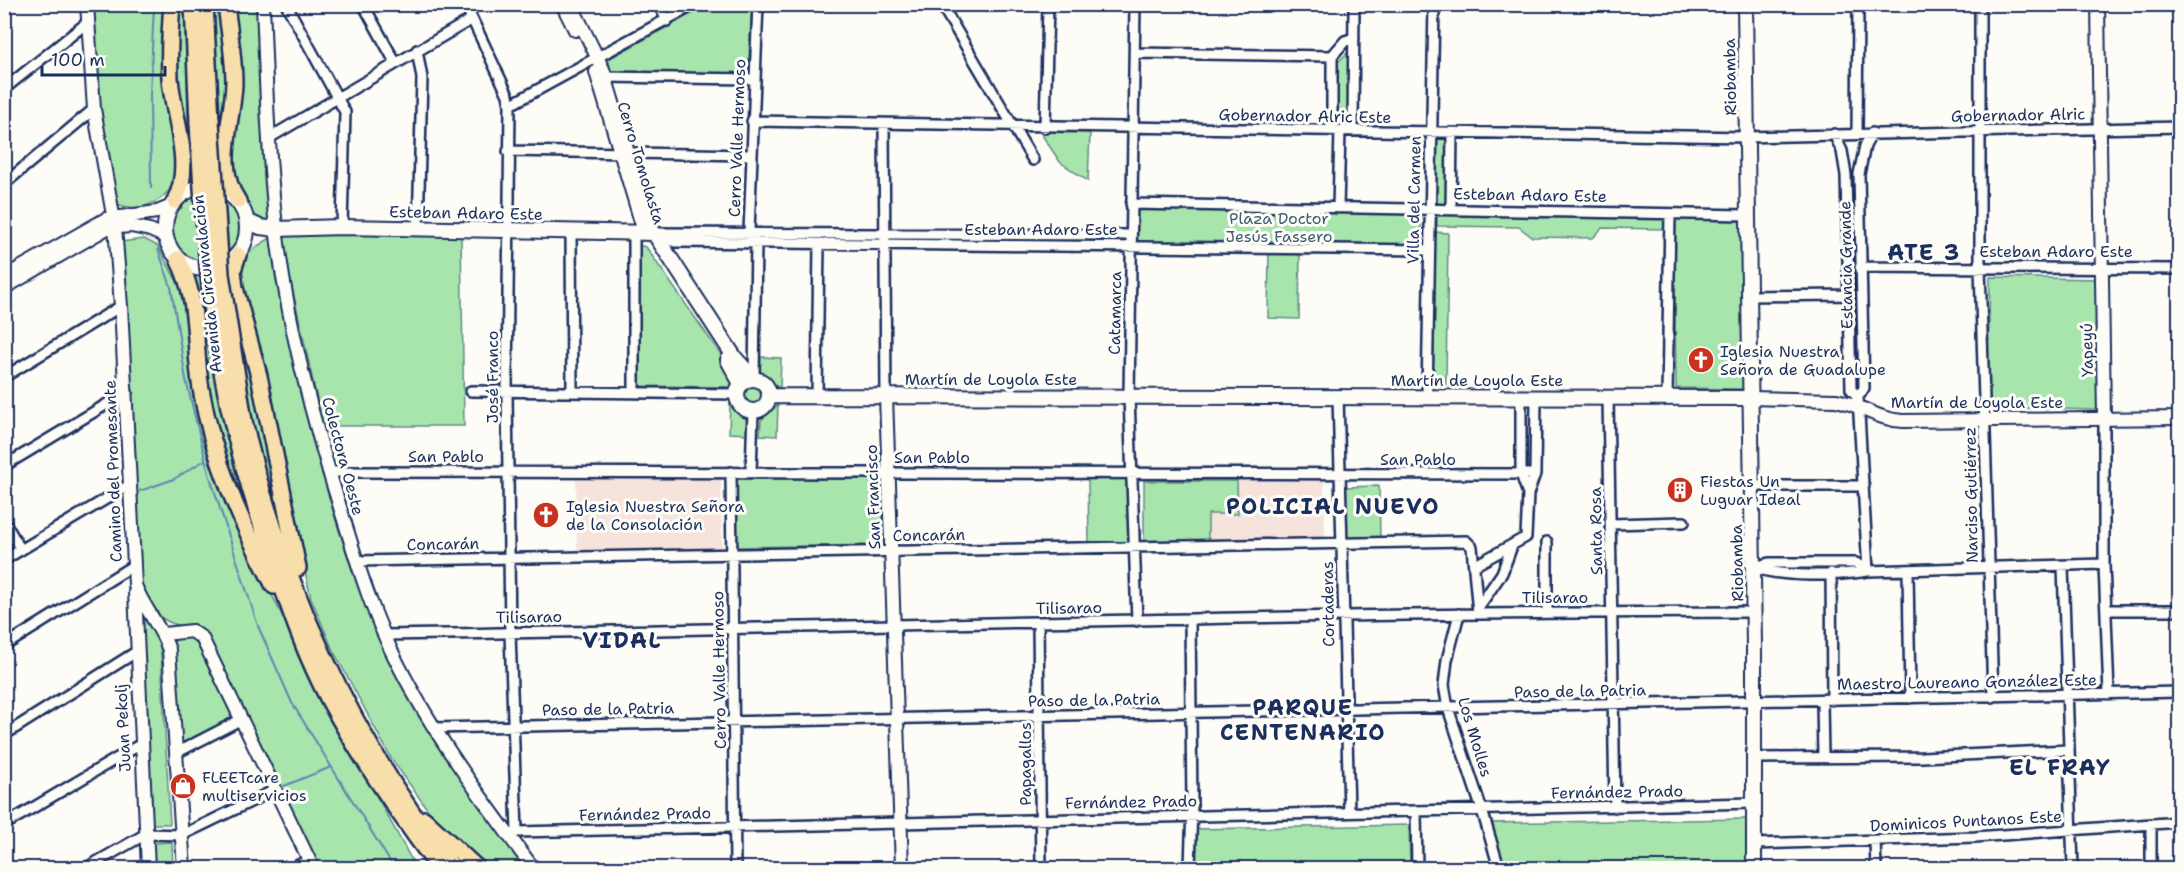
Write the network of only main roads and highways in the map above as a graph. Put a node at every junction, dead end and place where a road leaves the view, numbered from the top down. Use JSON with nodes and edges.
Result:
{"nodes":[{"id":1,"x":172,"y":4,"type":"edge"},
{"id":2,"x":193,"y":4,"type":"edge"},
{"id":3,"x":205,"y":4,"type":"edge"},
{"id":4,"x":226,"y":4,"type":"edge"},
{"id":5,"x":1745,"y":4,"type":"edge"},
{"id":6,"x":204,"y":122,"type":"junction"},
{"id":7,"x":238,"y":201,"type":"junction"},
{"id":8,"x":173,"y":203,"type":"junction"},
{"id":9,"x":247,"y":221,"type":"junction"},
{"id":10,"x":276,"y":229,"type":"junction"},
{"id":11,"x":644,"y":233,"type":"joint"},
{"id":12,"x":241,"y":251,"type":"junction"},
{"id":13,"x":178,"y":259,"type":"junction"},
{"id":14,"x":746,"y":384,"type":"junction"},
{"id":15,"x":770,"y":396,"type":"junction"},
{"id":16,"x":1749,"y":398,"type":"junction"},
{"id":17,"x":239,"y":423,"type":"junction"},
{"id":18,"x":310,"y":621,"type":"junction"},
{"id":19,"x":296,"y":629,"type":"junction"},
{"id":20,"x":395,"y":796,"type":"junction"},
{"id":21,"x":429,"y":868,"type":"edge"},
{"id":22,"x":439,"y":868,"type":"edge"},
{"id":23,"x":453,"y":868,"type":"edge"},
{"id":24,"x":477,"y":868,"type":"edge"},
{"id":25,"x":1754,"y":868,"type":"edge"}],
"edges":[{"from":1,"to":8,"type":"highway"},
{"from":2,"to":6,"type":"highway","name":"Avenida Circunvalación"},
{"from":3,"to":6,"type":"highway","name":"Avenida Circunvalación"},
{"from":4,"to":7,"type":"highway"},
{"from":5,"to":16,"type":"main road","name":"Riobamba"},
{"from":6,"to":17,"type":"highway","name":"Avenida Circunvalación","bridge":true},
{"from":7,"to":8,"type":"main road"},
{"from":7,"to":9,"type":"main road"},
{"from":8,"to":13,"type":"main road"},
{"from":9,"to":10,"type":"main road"},
{"from":9,"to":12,"type":"main road"},
{"from":10,"to":11,"type":"main road","name":"Esteban Adaro Este"},
{"from":10,"to":12,"type":"main road"},
{"from":11,"to":14,"type":"main road","name":"Cerro Tomolasta"},
{"from":12,"to":13,"type":"main road"},
{"from":12,"to":18,"type":"highway"},
{"from":13,"to":19,"type":"highway"},
{"from":14,"to":15,"type":"main road"},
{"from":14,"to":15,"type":"main road"},
{"from":15,"to":16,"type":"main road","name":"Martín de Loyola Este"},
{"from":16,"to":25,"type":"main road","name":"Riobamba"},
{"from":17,"to":18,"type":"highway","name":"Avenida Circunvalación"},
{"from":17,"to":19,"type":"highway","name":"Avenida Circunvalación"},
{"from":18,"to":20,"type":"highway","name":"Avenida Circunvalación"},
{"from":19,"to":20,"type":"highway","name":"Avenida Circunvalación"},
{"from":20,"to":21,"type":"highway"},
{"from":20,"to":22,"type":"highway","name":"Avenida Circunvalación"},
{"from":20,"to":23,"type":"highway","name":"Avenida Circunvalación"},
{"from":20,"to":24,"type":"highway"}]}
